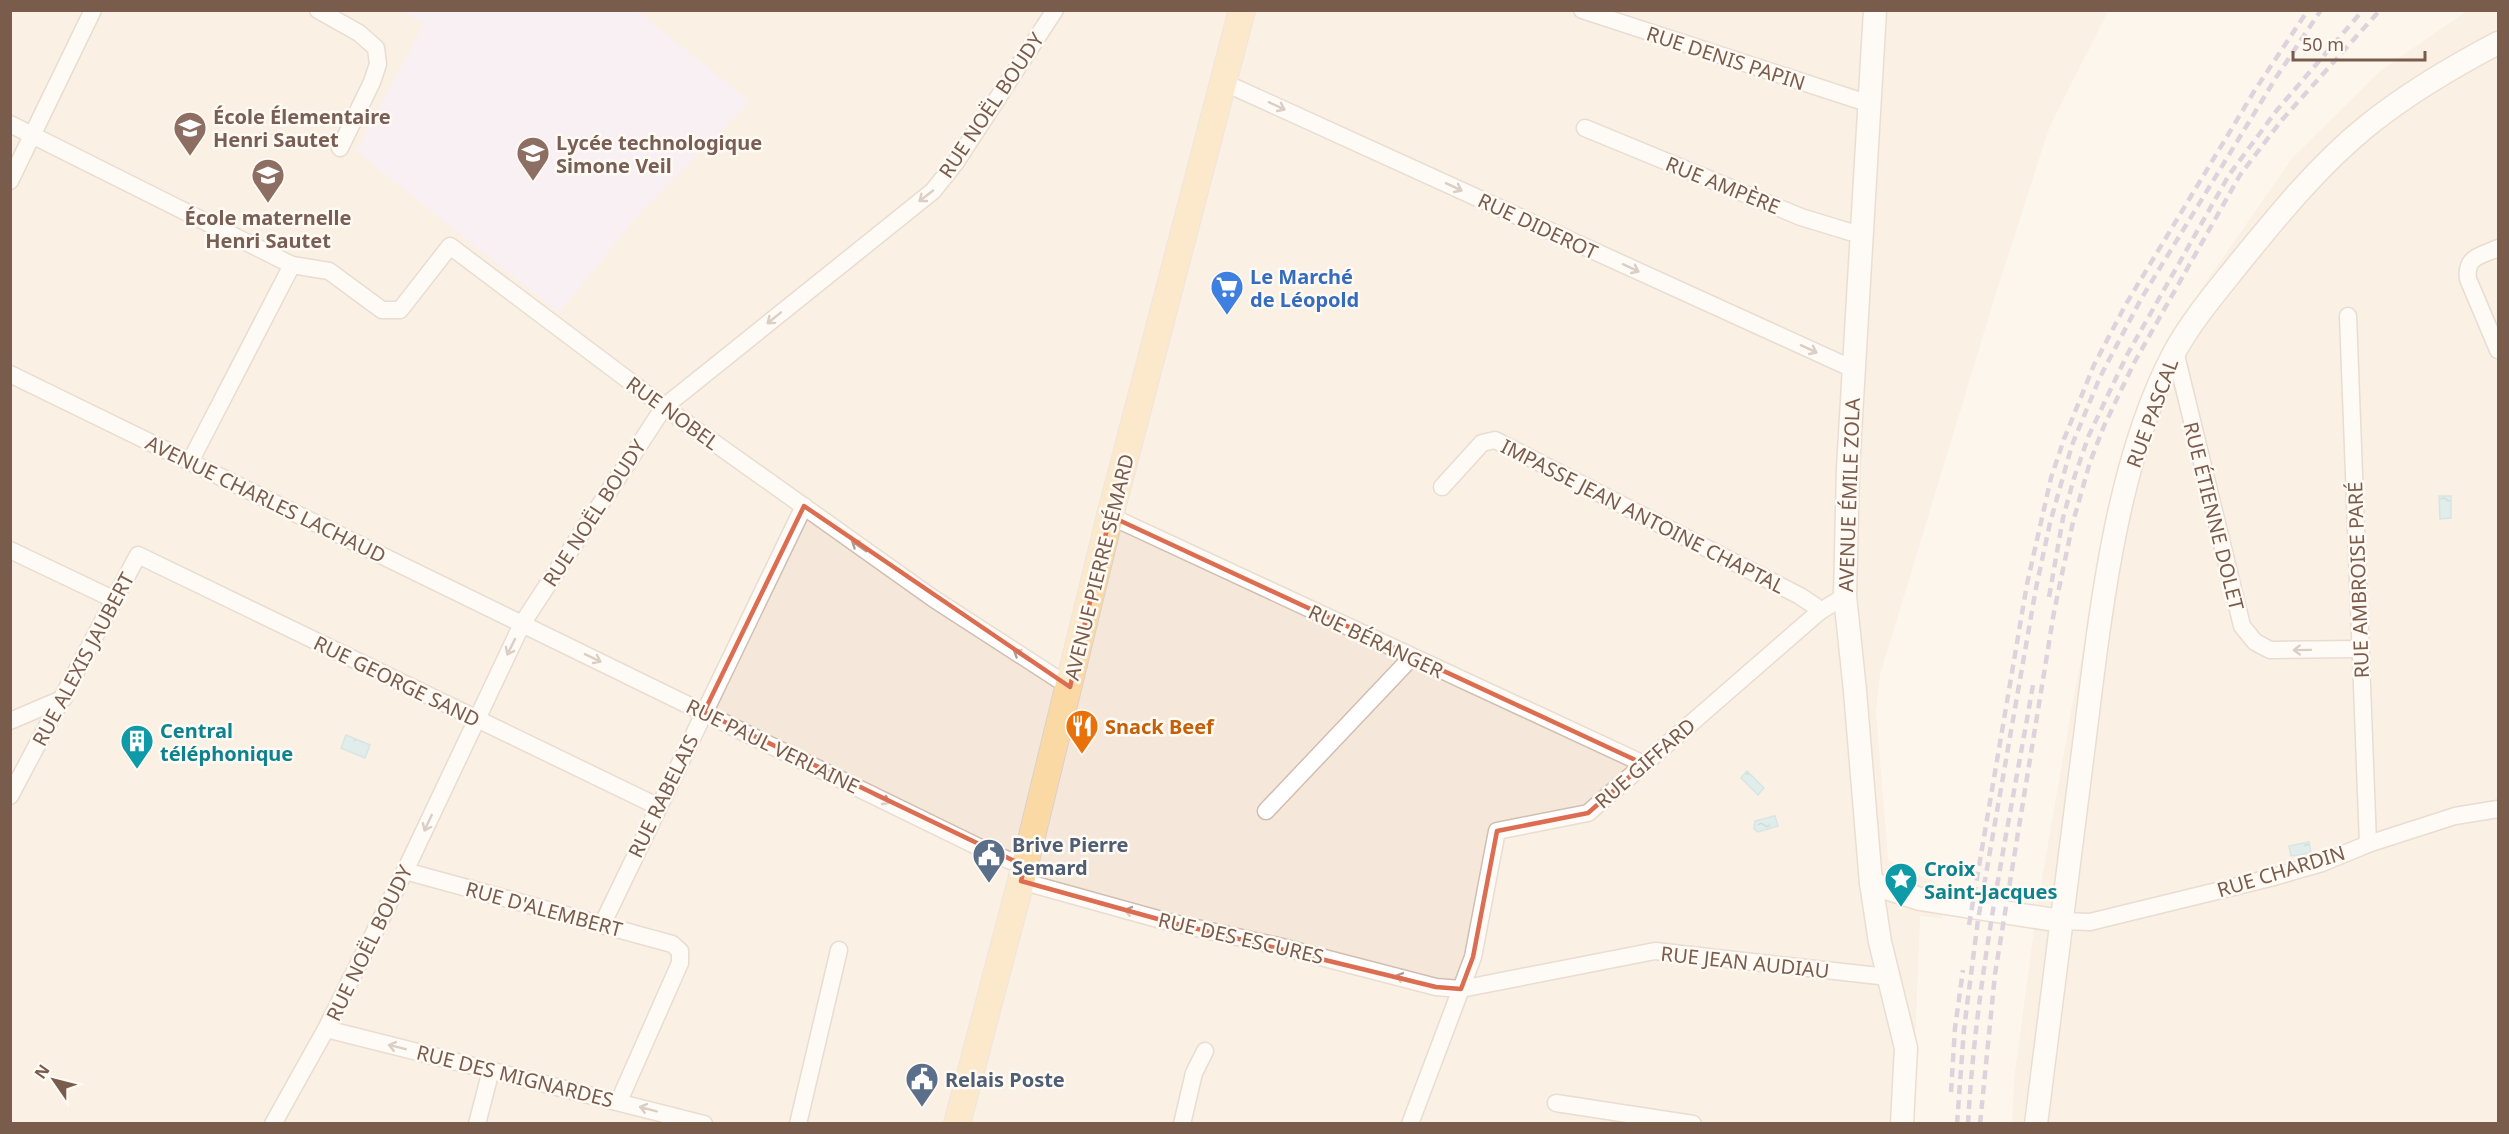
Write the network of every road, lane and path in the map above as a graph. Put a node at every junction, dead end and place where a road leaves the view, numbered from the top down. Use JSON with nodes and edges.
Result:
{"nodes":[{"id":1,"x":93,"y":10,"type":"edge"},
{"id":2,"x":318,"y":10,"type":"edge"},
{"id":3,"x":1055,"y":10,"type":"edge"},
{"id":4,"x":1242,"y":10,"type":"edge"},
{"id":5,"x":1582,"y":10,"type":"edge"},
{"id":6,"x":1875,"y":10,"type":"edge"},
{"id":7,"x":2499,"y":43,"type":"edge"},
{"id":8,"x":1223,"y":82,"type":"junction"},
{"id":9,"x":1870,"y":104,"type":"junction"},
{"id":10,"x":10,"y":124,"type":"edge"},
{"id":11,"x":1585,"y":128,"type":"dead end"},
{"id":12,"x":33,"y":135,"type":"junction"},
{"id":13,"x":340,"y":148,"type":"dead end"},
{"id":14,"x":10,"y":181,"type":"edge"},
{"id":15,"x":1863,"y":233,"type":"junction"},
{"id":16,"x":2499,"y":248,"type":"edge"},
{"id":17,"x":292,"y":265,"type":"junction"},
{"id":18,"x":2348,"y":316,"type":"dead end"},
{"id":19,"x":2499,"y":350,"type":"edge"},
{"id":20,"x":2175,"y":351,"type":"junction"},
{"id":21,"x":1853,"y":369,"type":"junction"},
{"id":22,"x":10,"y":374,"type":"edge"},
{"id":23,"x":664,"y":407,"type":"junction"},
{"id":24,"x":190,"y":462,"type":"junction"},
{"id":25,"x":1442,"y":487,"type":"dead end"},
{"id":26,"x":804,"y":506,"type":"junction"},
{"id":27,"x":1110,"y":516,"type":"junction"},
{"id":28,"x":10,"y":550,"type":"edge"},
{"id":29,"x":138,"y":555,"type":"joint"},
{"id":30,"x":1845,"y":596,"type":"junction"},
{"id":31,"x":115,"y":600,"type":"junction"},
{"id":32,"x":1819,"y":612,"type":"junction"},
{"id":33,"x":522,"y":624,"type":"junction"},
{"id":34,"x":2361,"y":649,"type":"junction"},
{"id":35,"x":1411,"y":658,"type":"junction"},
{"id":36,"x":1070,"y":687,"type":"junction"},
{"id":37,"x":64,"y":698,"type":"junction"},
{"id":38,"x":704,"y":712,"type":"junction"},
{"id":39,"x":476,"y":720,"type":"junction"},
{"id":40,"x":10,"y":721,"type":"edge"},
{"id":41,"x":1644,"y":764,"type":"junction"},
{"id":42,"x":10,"y":796,"type":"edge"},
{"id":43,"x":657,"y":806,"type":"junction"},
{"id":44,"x":2499,"y":809,"type":"edge"},
{"id":45,"x":1266,"y":811,"type":"dead end"},
{"id":46,"x":2368,"y":844,"type":"junction"},
{"id":47,"x":405,"y":871,"type":"junction"},
{"id":48,"x":1023,"y":874,"type":"junction"},
{"id":49,"x":1871,"y":883,"type":"junction"},
{"id":50,"x":2061,"y":921,"type":"junction"},
{"id":51,"x":602,"y":925,"type":"junction"},
{"id":52,"x":839,"y":950,"type":"dead end"},
{"id":53,"x":1888,"y":977,"type":"junction"},
{"id":54,"x":1461,"y":989,"type":"junction"},
{"id":55,"x":326,"y":1029,"type":"junction"},
{"id":56,"x":1205,"y":1051,"type":"dead end"},
{"id":57,"x":491,"y":1070,"type":"junction"},
{"id":58,"x":619,"y":1101,"type":"junction"},
{"id":59,"x":1556,"y":1103,"type":"dead end"},
{"id":60,"x":273,"y":1124,"type":"edge"},
{"id":61,"x":477,"y":1124,"type":"edge"},
{"id":62,"x":704,"y":1124,"type":"edge"},
{"id":63,"x":798,"y":1124,"type":"edge"},
{"id":64,"x":957,"y":1124,"type":"edge"},
{"id":65,"x":1182,"y":1124,"type":"edge"},
{"id":66,"x":1410,"y":1124,"type":"edge"},
{"id":67,"x":1693,"y":1124,"type":"edge"},
{"id":68,"x":1902,"y":1124,"type":"edge"},
{"id":69,"x":2037,"y":1124,"type":"edge"}],
"edges":[{"from":1,"to":12,"type":"street"},
{"from":2,"to":13,"type":"street"},
{"from":3,"to":23,"type":"street","name":"RUE NOËL BOUDY","one_way":true},
{"from":4,"to":8,"type":"main road","name":"AVENUE PIERRE SÉMARD"},
{"from":5,"to":9,"type":"street","name":"RUE DENIS PAPIN"},
{"from":6,"to":9,"type":"main road","name":"AVENUE ÉMILE ZOLA"},
{"from":7,"to":20,"type":"main road","name":"RUE PASCAL"},
{"from":8,"to":21,"type":"street","name":"RUE DIDEROT","one_way":true},
{"from":8,"to":27,"type":"main road","name":"AVENUE PIERRE SÉMARD"},
{"from":9,"to":15,"type":"main road","name":"AVENUE ÉMILE ZOLA"},
{"from":10,"to":12,"type":"street"},
{"from":11,"to":15,"type":"street","name":"RUE AMPÈRE"},
{"from":12,"to":14,"type":"street"},
{"from":12,"to":17,"type":"street"},
{"from":15,"to":21,"type":"main road","name":"AVENUE ÉMILE ZOLA"},
{"from":16,"to":19,"type":"street"},
{"from":17,"to":23,"type":"street","name":"RUE NOBEL"},
{"from":17,"to":24,"type":"street"},
{"from":18,"to":34,"type":"street","name":"RUE AMBROISE PARÉ"},
{"from":34,"to":20,"type":"street","name":"RUE ÉTIENNE DOLET","one_way":true},
{"from":20,"to":50,"type":"main road","name":"RUE PASCAL"},
{"from":21,"to":30,"type":"main road","name":"AVENUE ÉMILE ZOLA"},
{"from":22,"to":24,"type":"street","name":"AVENUE CHARLES LACHAUD"},
{"from":23,"to":26,"type":"street","name":"RUE NOBEL"},
{"from":23,"to":33,"type":"street","name":"RUE NOËL BOUDY"},
{"from":24,"to":33,"type":"street","name":"AVENUE CHARLES LACHAUD"},
{"from":25,"to":32,"type":"street","name":"IMPASSE JEAN ANTOINE CHAPTAL"},
{"from":36,"to":26,"type":"street","name":"RUE NOBEL","one_way":true},
{"from":26,"to":38,"type":"street","name":"RUE RABELAIS"},
{"from":27,"to":35,"type":"street","name":"RUE BÉRANGER"},
{"from":27,"to":36,"type":"main road","name":"AVENUE PIERRE SÉMARD"},
{"from":28,"to":31,"type":"street"},
{"from":29,"to":31,"type":"street","name":"RUE ALEXIS JAUBERT"},
{"from":29,"to":39,"type":"street","name":"RUE GEORGE SAND"},
{"from":30,"to":32,"type":"street","name":"RUE GIFFARD"},
{"from":30,"to":49,"type":"main road","name":"AVENUE ÉMILE ZOLA"},
{"from":31,"to":37,"type":"street","name":"RUE ALEXIS JAUBERT"},
{"from":32,"to":41,"type":"street","name":"RUE GIFFARD"},
{"from":33,"to":38,"type":"street","name":"RUE PAUL VERLAINE","one_way":true},
{"from":33,"to":39,"type":"street","name":"RUE NOËL BOUDY","one_way":true},
{"from":34,"to":46,"type":"street","name":"RUE AMBROISE PARÉ"},
{"from":35,"to":41,"type":"street","name":"RUE BÉRANGER"},
{"from":35,"to":45,"type":"street"},
{"from":36,"to":48,"type":"main road","name":"AVENUE PIERRE SÉMARD"},
{"from":37,"to":40,"type":"street"},
{"from":37,"to":42,"type":"street","name":"RUE ALEXIS JAUBERT"},
{"from":38,"to":43,"type":"street","name":"RUE RABELAIS"},
{"from":38,"to":48,"type":"street","name":"RUE PAUL VERLAINE","one_way":true},
{"from":39,"to":43,"type":"street","name":"RUE GEORGE SAND"},
{"from":39,"to":47,"type":"street","name":"RUE NOËL BOUDY","one_way":true},
{"from":41,"to":54,"type":"street","name":"RUE GIFFARD"},
{"from":43,"to":51,"type":"street","name":"RUE RABELAIS"},
{"from":44,"to":46,"type":"street","name":"RUE CHARDIN"},
{"from":46,"to":50,"type":"street","name":"RUE CHARDIN"},
{"from":47,"to":51,"type":"street","name":"RUE D'ALEMBERT"},
{"from":47,"to":55,"type":"street","name":"RUE NOËL BOUDY"},
{"from":54,"to":48,"type":"street","name":"RUE DES ESCURES","one_way":true},
{"from":48,"to":64,"type":"main road","name":"AVENUE PIERRE SÉMARD"},
{"from":49,"to":50,"type":"main road"},
{"from":49,"to":53,"type":"main road","name":"AVENUE ÉMILE ZOLA"},
{"from":50,"to":69,"type":"main road","name":"RUE PASCAL"},
{"from":51,"to":58,"type":"street","name":"RUE D'ALEMBERT"},
{"from":52,"to":63,"type":"street"},
{"from":53,"to":54,"type":"street","name":"RUE JEAN AUDIAU"},
{"from":53,"to":68,"type":"main road","name":"AVENUE ÉMILE ZOLA"},
{"from":54,"to":66,"type":"street","name":"RUE GIFFARD"},
{"from":57,"to":55,"type":"street","name":"RUE DES MIGNARDES","one_way":true},
{"from":55,"to":60,"type":"street","name":"RUE NOËL BOUDY"},
{"from":56,"to":65,"type":"street"},
{"from":57,"to":58,"type":"street","name":"RUE DES MIGNARDES"},
{"from":57,"to":61,"type":"street"},
{"from":62,"to":58,"type":"street","name":"RUE DES MIGNARDES","one_way":true},
{"from":59,"to":67,"type":"street"}]}
